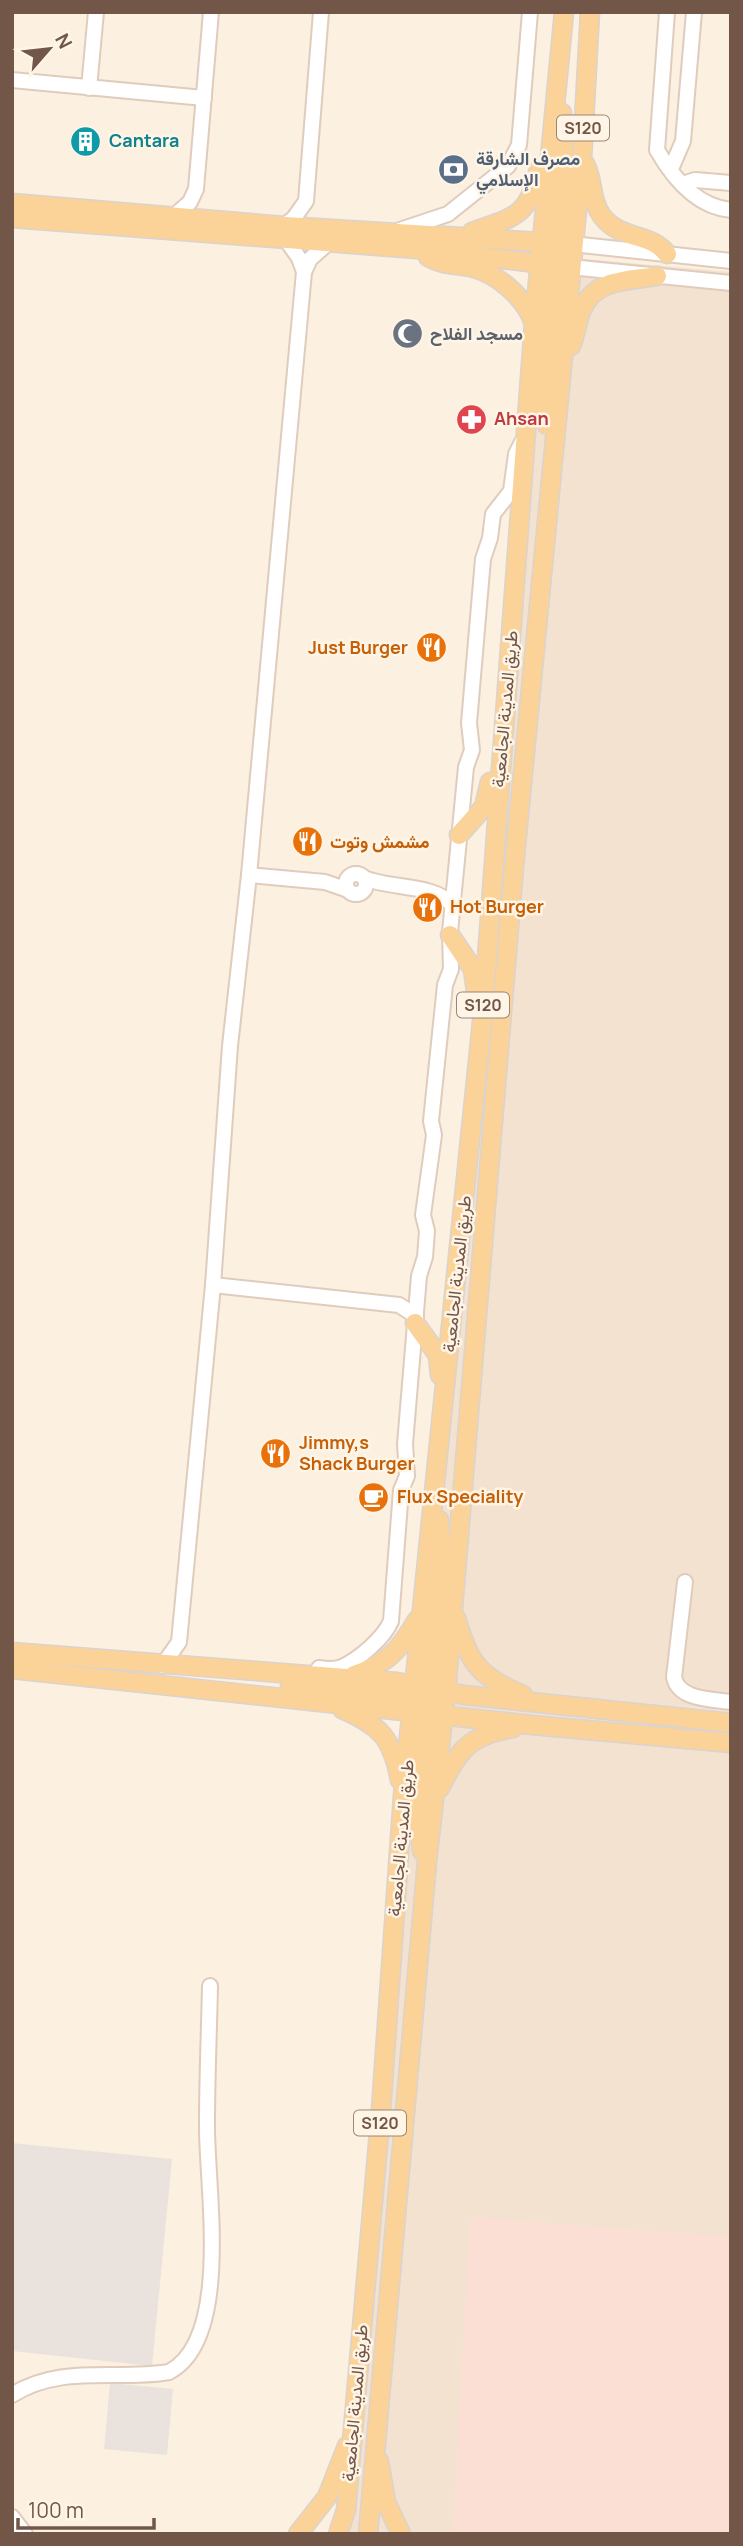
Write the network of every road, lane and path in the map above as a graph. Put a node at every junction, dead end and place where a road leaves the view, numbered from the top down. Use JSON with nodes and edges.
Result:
{"nodes":[{"id":1,"x":96,"y":12,"type":"edge"},
{"id":2,"x":211,"y":12,"type":"edge"},
{"id":3,"x":321,"y":12,"type":"edge"},
{"id":4,"x":530,"y":12,"type":"edge"},
{"id":5,"x":564,"y":12,"type":"edge"},
{"id":6,"x":590,"y":12,"type":"edge"},
{"id":7,"x":667,"y":12,"type":"edge"},
{"id":8,"x":694,"y":12,"type":"edge"},
{"id":9,"x":12,"y":80,"type":"edge"},
{"id":10,"x":89,"y":88,"type":"junction"},
{"id":11,"x":204,"y":98,"type":"junction"},
{"id":12,"x":556,"y":99,"type":"junction"},
{"id":13,"x":551,"y":141,"type":"junction"},
{"id":14,"x":582,"y":159,"type":"junction"},
{"id":15,"x":671,"y":169,"type":"junction"},
{"id":16,"x":731,"y":183,"type":"edge"},
{"id":17,"x":683,"y":184,"type":"junction"},
{"id":18,"x":197,"y":189,"type":"junction"},
{"id":19,"x":306,"y":201,"type":"junction"},
{"id":20,"x":12,"y":203,"type":"edge"},
{"id":21,"x":731,"y":211,"type":"edge"},
{"id":22,"x":174,"y":216,"type":"junction"},
{"id":23,"x":12,"y":218,"type":"edge"},
{"id":24,"x":214,"y":219,"type":"junction"},
{"id":25,"x":393,"y":232,"type":"junction"},
{"id":26,"x":285,"y":233,"type":"junction"},
{"id":27,"x":325,"y":236,"type":"junction"},
{"id":28,"x":463,"y":236,"type":"junction"},
{"id":29,"x":558,"y":243,"type":"junction"},
{"id":30,"x":417,"y":249,"type":"junction"},
{"id":31,"x":667,"y":254,"type":"junction"},
{"id":32,"x":731,"y":261,"type":"edge"},
{"id":33,"x":556,"y":265,"type":"junction"},
{"id":34,"x":304,"y":272,"type":"junction"},
{"id":35,"x":657,"y":276,"type":"junction"},
{"id":36,"x":731,"y":283,"type":"edge"},
{"id":37,"x":534,"y":324,"type":"junction"},
{"id":38,"x":564,"y":354,"type":"junction"},
{"id":39,"x":553,"y":437,"type":"junction"},
{"id":40,"x":526,"y":439,"type":"junction"},
{"id":41,"x":501,"y":761,"type":"junction"},
{"id":42,"x":459,"y":835,"type":"junction"},
{"id":43,"x":249,"y":875,"type":"junction"},
{"id":44,"x":455,"y":880,"type":"junction"},
{"id":45,"x":430,"y":892,"type":"junction"},
{"id":46,"x":452,"y":905,"type":"junction"},
{"id":47,"x":450,"y":935,"type":"junction"},
{"id":48,"x":482,"y":1012,"type":"junction"},
{"id":49,"x":213,"y":1285,"type":"junction"},
{"id":50,"x":418,"y":1292,"type":"junction"},
{"id":51,"x":393,"y":1304,"type":"junction"},
{"id":52,"x":415,"y":1320,"type":"junction"},
{"id":53,"x":445,"y":1393,"type":"junction"},
{"id":54,"x":434,"y":1502,"type":"junction"},
{"id":55,"x":685,"y":1582,"type":"dead end"},
{"id":56,"x":453,"y":1607,"type":"junction"},
{"id":57,"x":421,"y":1614,"type":"junction"},
{"id":58,"x":179,"y":1642,"type":"junction"},
{"id":59,"x":12,"y":1652,"type":"edge"},
{"id":60,"x":162,"y":1666,"type":"junction"},
{"id":61,"x":195,"y":1668,"type":"junction"},
{"id":62,"x":12,"y":1669,"type":"edge"},
{"id":63,"x":277,"y":1673,"type":"junction"},
{"id":64,"x":345,"y":1678,"type":"junction"},
{"id":65,"x":253,"y":1694,"type":"junction"},
{"id":66,"x":428,"y":1699,"type":"junction"},
{"id":67,"x":326,"y":1702,"type":"junction"},
{"id":68,"x":539,"y":1702,"type":"junction"},
{"id":69,"x":731,"y":1702,"type":"edge"},
{"id":70,"x":731,"y":1723,"type":"edge"},
{"id":71,"x":532,"y":1725,"type":"junction"},
{"id":72,"x":731,"y":1743,"type":"edge"},
{"id":73,"x":403,"y":1796,"type":"junction"},
{"id":74,"x":435,"y":1798,"type":"junction"},
{"id":75,"x":427,"y":1861,"type":"junction"},
{"id":76,"x":210,"y":1986,"type":"dead end"},
{"id":77,"x":12,"y":2395,"type":"edge"},
{"id":78,"x":352,"y":2441,"type":"junction"},
{"id":79,"x":374,"y":2448,"type":"junction"},
{"id":80,"x":12,"y":2516,"type":"edge"},
{"id":81,"x":25,"y":2534,"type":"edge"},
{"id":82,"x":298,"y":2534,"type":"edge"},
{"id":83,"x":338,"y":2534,"type":"edge"},
{"id":84,"x":368,"y":2534,"type":"edge"},
{"id":85,"x":401,"y":2534,"type":"edge"}],
"edges":[{"from":1,"to":10,"type":"street"},
{"from":2,"to":11,"type":"street"},
{"from":3,"to":19,"type":"street"},
{"from":4,"to":25,"type":"street"},
{"from":5,"to":12,"type":"main road","name":"طريق المدينة الجامعية","number":"S120"},
{"from":6,"to":14,"type":"main road","name":"طريق المدينة الجامعية","number":"S120"},
{"from":7,"to":15,"type":"street"},
{"from":8,"to":15,"type":"street"},
{"from":9,"to":10,"type":"street"},
{"from":10,"to":11,"type":"street"},
{"from":11,"to":18,"type":"street"},
{"from":12,"to":13,"type":"main road","name":"طريق المدينة الجامعية","number":"S120"},
{"from":12,"to":29,"type":"main road"},
{"from":13,"to":28,"type":"main road"},
{"from":13,"to":29,"type":"main road","name":"طريق المدينة الجامعية"},
{"from":14,"to":29,"type":"main road","name":"طريق المدينة الجامعية","number":"S120"},
{"from":14,"to":31,"type":"main road"},
{"from":15,"to":17,"type":"street"},
{"from":16,"to":17,"type":"street"},
{"from":17,"to":21,"type":"street"},
{"from":18,"to":22,"type":"street"},
{"from":18,"to":24,"type":"street"},
{"from":19,"to":26,"type":"street"},
{"from":19,"to":27,"type":"street"},
{"from":20,"to":22,"type":"main road"},
{"from":22,"to":24,"type":"main road"},
{"from":23,"to":26,"type":"main road"},
{"from":24,"to":26,"type":"main road"},
{"from":25,"to":27,"type":"main road"},
{"from":25,"to":28,"type":"main road"},
{"from":26,"to":27,"type":"main road"},
{"from":26,"to":34,"type":"street"},
{"from":27,"to":30,"type":"main road"},
{"from":27,"to":34,"type":"street"},
{"from":28,"to":29,"type":"main road"},
{"from":29,"to":31,"type":"street"},
{"from":29,"to":33,"type":"main road","name":"طريق المدينة الجامعية","number":"S120"},
{"from":29,"to":33,"type":"main road"},
{"from":30,"to":33,"type":"main road"},
{"from":30,"to":37,"type":"main road"},
{"from":31,"to":32,"type":"street"},
{"from":33,"to":35,"type":"street"},
{"from":33,"to":37,"type":"main road","name":"طريق المدينة الجامعية"},
{"from":33,"to":38,"type":"main road","name":"طريق المدينة الجامعية","number":"S120"},
{"from":33,"to":39,"type":"main road"},
{"from":34,"to":43,"type":"street"},
{"from":35,"to":36,"type":"street"},
{"from":35,"to":38,"type":"main road"},
{"from":37,"to":40,"type":"main road","name":"طريق المدينة الجامعية","number":"S120"},
{"from":38,"to":39,"type":"main road","name":"طريق المدينة الجامعية","number":"S120"},
{"from":39,"to":56,"type":"main road","name":"طريق المدينة الجامعية","number":"S120"},
{"from":40,"to":41,"type":"main road","name":"طريق المدينة الجامعية","number":"S120"},
{"from":40,"to":42,"type":"street"},
{"from":41,"to":42,"type":"main road"},
{"from":41,"to":48,"type":"main road","name":"طريق المدينة الجامعية","number":"S120"},
{"from":42,"to":44,"type":"street"},
{"from":43,"to":45,"type":"street"},
{"from":43,"to":49,"type":"street"},
{"from":44,"to":45,"type":"street"},
{"from":44,"to":46,"type":"street"},
{"from":45,"to":46,"type":"street"},
{"from":46,"to":47,"type":"street"},
{"from":47,"to":48,"type":"main road"},
{"from":47,"to":50,"type":"street"},
{"from":48,"to":53,"type":"main road","name":"طريق المدينة الجامعية","number":"S120"},
{"from":49,"to":51,"type":"street"},
{"from":49,"to":58,"type":"street"},
{"from":50,"to":51,"type":"street"},
{"from":50,"to":52,"type":"street"},
{"from":51,"to":52,"type":"street"},
{"from":52,"to":53,"type":"main road"},
{"from":52,"to":63,"type":"street"},
{"from":53,"to":54,"type":"main road","name":"طريق المدينة الجامعية","number":"S120"},
{"from":54,"to":57,"type":"main road","name":"طريق المدينة الجامعية","number":"S120"},
{"from":54,"to":66,"type":"main road"},
{"from":55,"to":69,"type":"street"},
{"from":56,"to":66,"type":"main road","name":"طريق المدينة الجامعية","number":"S120"},
{"from":56,"to":68,"type":"main road"},
{"from":57,"to":64,"type":"main road"},
{"from":57,"to":66,"type":"main road","name":"طريق المدينة الجامعية","number":"S120"},
{"from":58,"to":60,"type":"street"},
{"from":58,"to":61,"type":"street"},
{"from":59,"to":60,"type":"main road"},
{"from":60,"to":61,"type":"main road"},
{"from":61,"to":63,"type":"main road"},
{"from":62,"to":65,"type":"main road"},
{"from":63,"to":64,"type":"main road"},
{"from":64,"to":66,"type":"main road"},
{"from":65,"to":66,"type":"main road"},
{"from":65,"to":67,"type":"main road"},
{"from":66,"to":67,"type":"main road"},
{"from":66,"to":68,"type":"main road"},
{"from":66,"to":71,"type":"main road"},
{"from":66,"to":73,"type":"main road","name":"طريق المدينة الجامعية","number":"S120"},
{"from":66,"to":74,"type":"main road","name":"طريق المدينة الجامعية","number":"S120"},
{"from":66,"to":75,"type":"main road"},
{"from":67,"to":73,"type":"main road"},
{"from":68,"to":70,"type":"main road"},
{"from":71,"to":72,"type":"main road"},
{"from":71,"to":74,"type":"main road"},
{"from":73,"to":78,"type":"main road","name":"طريق المدينة الجامعية","number":"S120"},
{"from":74,"to":75,"type":"main road","name":"طريق المدينة الجامعية","number":"S120"},
{"from":75,"to":79,"type":"main road","name":"طريق المدينة الجامعية","number":"S120"},
{"from":76,"to":77,"type":"street"},
{"from":78,"to":82,"type":"main road"},
{"from":78,"to":83,"type":"main road","name":"طريق المدينة الجامعية","number":"S120"},
{"from":79,"to":84,"type":"main road","name":"طريق المدينة الجامعية","number":"S120"},
{"from":79,"to":85,"type":"main road"},
{"from":80,"to":81,"type":"street"}]}
